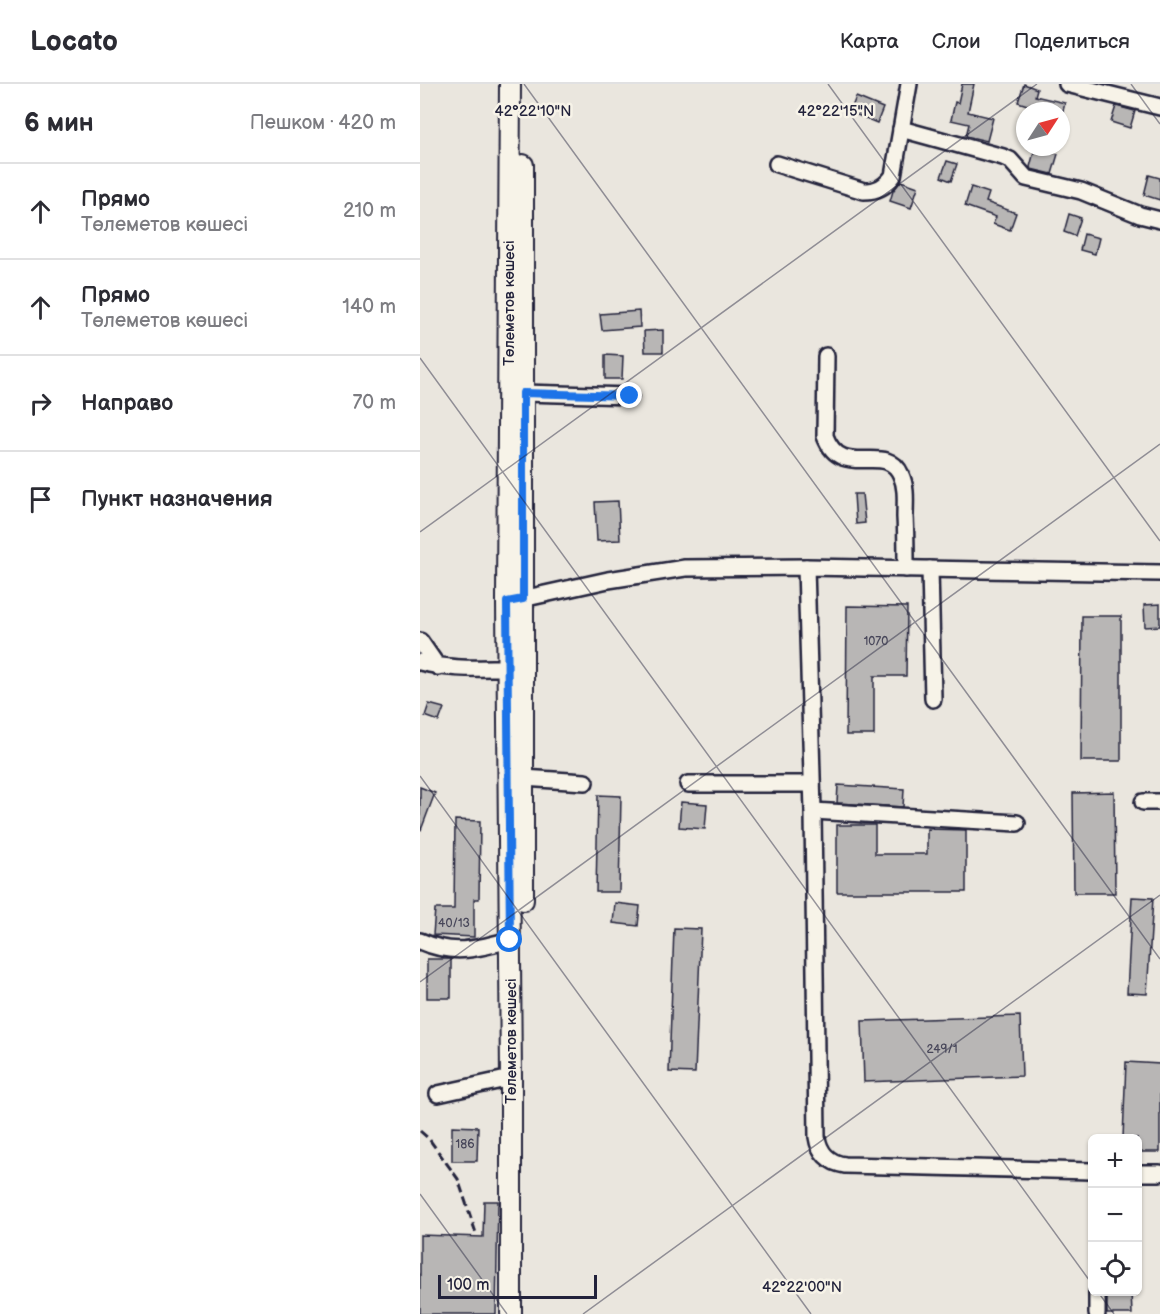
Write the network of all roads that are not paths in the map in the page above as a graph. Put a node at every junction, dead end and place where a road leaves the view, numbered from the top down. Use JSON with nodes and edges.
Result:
{"nodes":[{"id":1,"x":510,"y":84,"type":"edge"},
{"id":2,"x":524,"y":84,"type":"edge"},
{"id":3,"x":909,"y":84,"type":"edge"},
{"id":4,"x":1067,"y":84,"type":"edge"},
{"id":5,"x":1160,"y":106,"type":"edge"},
{"id":6,"x":901,"y":129,"type":"junction"},
{"id":7,"x":777,"y":164,"type":"dead end"},
{"id":8,"x":1160,"y":220,"type":"edge"},
{"id":9,"x":826,"y":356,"type":"dead end"},
{"id":10,"x":523,"y":393,"type":"junction"},
{"id":11,"x":630,"y":396,"type":"dead end"},
{"id":12,"x":806,"y":567,"type":"junction"},
{"id":13,"x":906,"y":569,"type":"junction"},
{"id":14,"x":930,"y":569,"type":"junction"},
{"id":15,"x":1160,"y":573,"type":"edge"},
{"id":16,"x":515,"y":601,"type":"junction"},
{"id":17,"x":420,"y":641,"type":"edge"},
{"id":18,"x":420,"y":662,"type":"edge"},
{"id":19,"x":438,"y":667,"type":"junction"},
{"id":20,"x":508,"y":668,"type":"junction"},
{"id":21,"x":933,"y":699,"type":"dead end"},
{"id":22,"x":523,"y":778,"type":"junction"},
{"id":23,"x":585,"y":782,"type":"dead end"},
{"id":24,"x":688,"y":784,"type":"dead end"},
{"id":25,"x":812,"y":784,"type":"junction"},
{"id":26,"x":1143,"y":802,"type":"dead end"},
{"id":27,"x":1160,"y":802,"type":"edge"},
{"id":28,"x":813,"y":811,"type":"junction"},
{"id":29,"x":1017,"y":823,"type":"dead end"},
{"id":30,"x":510,"y":940,"type":"junction"},
{"id":31,"x":420,"y":941,"type":"edge"},
{"id":32,"x":511,"y":1078,"type":"junction"},
{"id":33,"x":438,"y":1094,"type":"dead end"},
{"id":34,"x":1088,"y":1171,"type":"edge"},
{"id":35,"x":1142,"y":1173,"type":"edge"},
{"id":36,"x":1160,"y":1173,"type":"edge"},
{"id":37,"x":1097,"y":1296,"type":"edge"},
{"id":38,"x":511,"y":1314,"type":"edge"},
{"id":39,"x":524,"y":1314,"type":"edge"},
{"id":40,"x":1097,"y":1314,"type":"edge"}],
"edges":[{"from":1,"to":16,"type":"main road","name":"Төлеметов көшесі"},
{"from":2,"to":10,"type":"main road","name":"Төлеметов көшесі"},
{"from":3,"to":6,"type":"street"},
{"from":4,"to":5,"type":"street"},
{"from":6,"to":7,"type":"street"},
{"from":6,"to":8,"type":"street"},
{"from":9,"to":13,"type":"street"},
{"from":10,"to":11,"type":"street"},
{"from":10,"to":16,"type":"main road","name":"Төлеметов көшесі"},
{"from":12,"to":13,"type":"street"},
{"from":12,"to":16,"type":"street"},
{"from":12,"to":25,"type":"street"},
{"from":13,"to":14,"type":"street"},
{"from":14,"to":15,"type":"street"},
{"from":14,"to":21,"type":"street"},
{"from":16,"to":20,"type":"main road","name":"Төлеметов көшесі"},
{"from":16,"to":22,"type":"main road","name":"Төлеметов көшесі"},
{"from":17,"to":19,"type":"street"},
{"from":18,"to":19,"type":"street"},
{"from":19,"to":20,"type":"street"},
{"from":20,"to":30,"type":"main road","name":"Төлеметов көшесі"},
{"from":22,"to":23,"type":"street"},
{"from":22,"to":39,"type":"main road","name":"Төлеметов көшесі"},
{"from":24,"to":25,"type":"street"},
{"from":25,"to":28,"type":"street"},
{"from":26,"to":27,"type":"street"},
{"from":28,"to":29,"type":"street"},
{"from":28,"to":34,"type":"street"},
{"from":30,"to":31,"type":"street"},
{"from":30,"to":32,"type":"main road","name":"Төлеметов көшесі"},
{"from":32,"to":33,"type":"street"},
{"from":32,"to":38,"type":"main road","name":"Төлеметов көшесі"},
{"from":35,"to":36,"type":"street"},
{"from":37,"to":40,"type":"street"}]}
